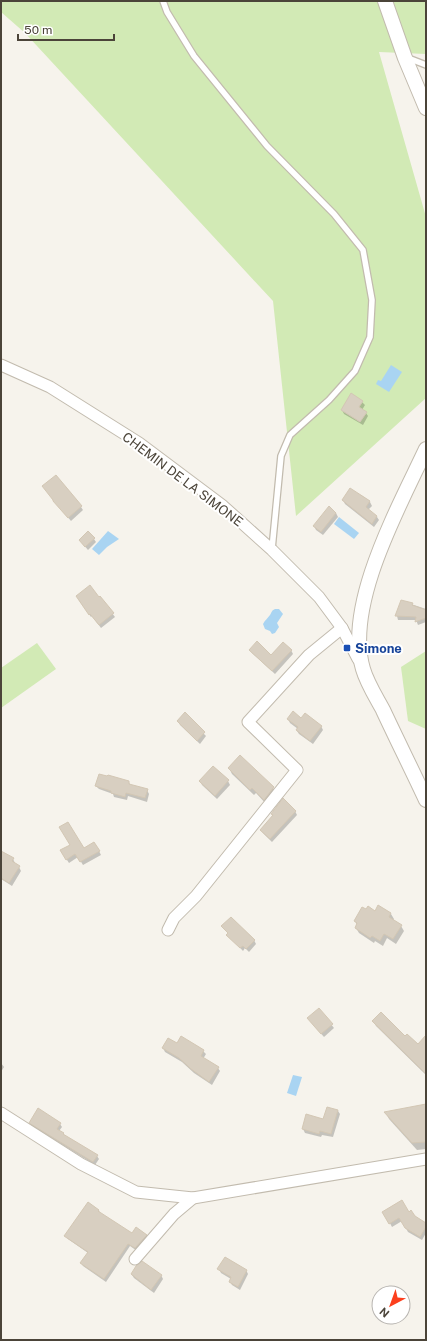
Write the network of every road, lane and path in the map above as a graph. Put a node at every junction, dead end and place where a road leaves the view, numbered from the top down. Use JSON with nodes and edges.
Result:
{"nodes":[{"id":1,"x":163,"y":1,"type":"edge"},
{"id":2,"x":385,"y":1,"type":"edge"},
{"id":3,"x":405,"y":58,"type":"junction"},
{"id":4,"x":426,"y":65,"type":"edge"},
{"id":5,"x":426,"y":108,"type":"edge"},
{"id":6,"x":1,"y":365,"type":"edge"},
{"id":7,"x":426,"y":449,"type":"edge"},
{"id":8,"x":272,"y":550,"type":"junction"},
{"id":9,"x":342,"y":628,"type":"junction"},
{"id":10,"x":363,"y":669,"type":"junction"},
{"id":11,"x":426,"y":800,"type":"edge"},
{"id":12,"x":168,"y":930,"type":"dead end"},
{"id":13,"x":1,"y":1113,"type":"edge"},
{"id":14,"x":426,"y":1159,"type":"edge"},
{"id":15,"x":193,"y":1198,"type":"junction"},
{"id":16,"x":134,"y":1259,"type":"dead end"}],
"edges":[{"from":1,"to":8,"type":"lane"},
{"from":2,"to":3,"type":"street"},
{"from":3,"to":4,"type":"lane"},
{"from":3,"to":5,"type":"street"},
{"from":6,"to":8,"type":"street","name":"CHEMIN DE LA SIMONE"},
{"from":7,"to":10,"type":"street"},
{"from":8,"to":9,"type":"street","name":"CHEMIN DE LA SIMONE"},
{"from":9,"to":10,"type":"street","name":"CHEMIN DE LA SIMONE"},
{"from":9,"to":12,"type":"street"},
{"from":10,"to":11,"type":"street"},
{"from":13,"to":15,"type":"street"},
{"from":14,"to":15,"type":"street"},
{"from":15,"to":16,"type":"street"}]}
